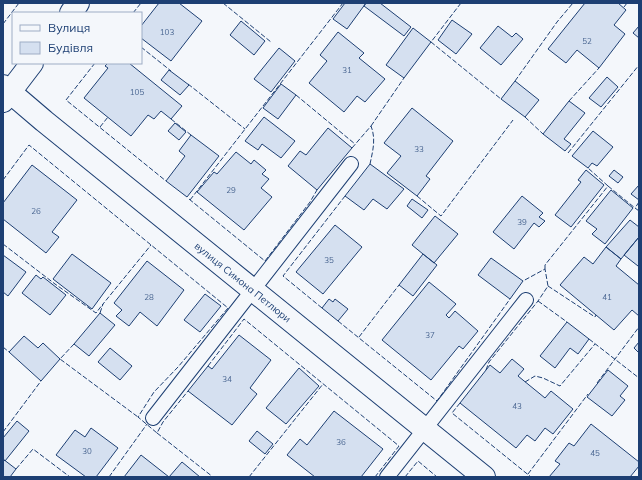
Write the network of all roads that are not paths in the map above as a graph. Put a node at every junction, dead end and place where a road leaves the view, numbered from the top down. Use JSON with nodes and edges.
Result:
{"nodes":[{"id":1,"x":78,"y":3,"type":"edge"},
{"id":2,"x":72,"y":12,"type":"edge"},
{"id":3,"x":31,"y":64,"type":"edge"},
{"id":4,"x":5,"y":93,"type":"edge"},
{"id":5,"x":351,"y":164,"type":"dead end"},
{"id":6,"x":253,"y":289,"type":"junction"},
{"id":7,"x":526,"y":300,"type":"dead end"},
{"id":8,"x":152,"y":418,"type":"dead end"},
{"id":9,"x":425,"y":429,"type":"junction"},
{"id":10,"x":387,"y":477,"type":"edge"},
{"id":11,"x":484,"y":477,"type":"edge"}],
"edges":[{"from":1,"to":2,"type":"street"},
{"from":3,"to":4,"type":"street"},
{"from":4,"to":6,"type":"street","name":"вулиця Симона Петлюри"},
{"from":5,"to":6,"type":"lane"},
{"from":6,"to":8,"type":"lane"},
{"from":6,"to":9,"type":"street","name":"вулиця Симона Петлюри"},
{"from":7,"to":9,"type":"lane"},
{"from":9,"to":10,"type":"lane"},
{"from":9,"to":11,"type":"street","name":"вулиця Симона Петлюри"}]}
